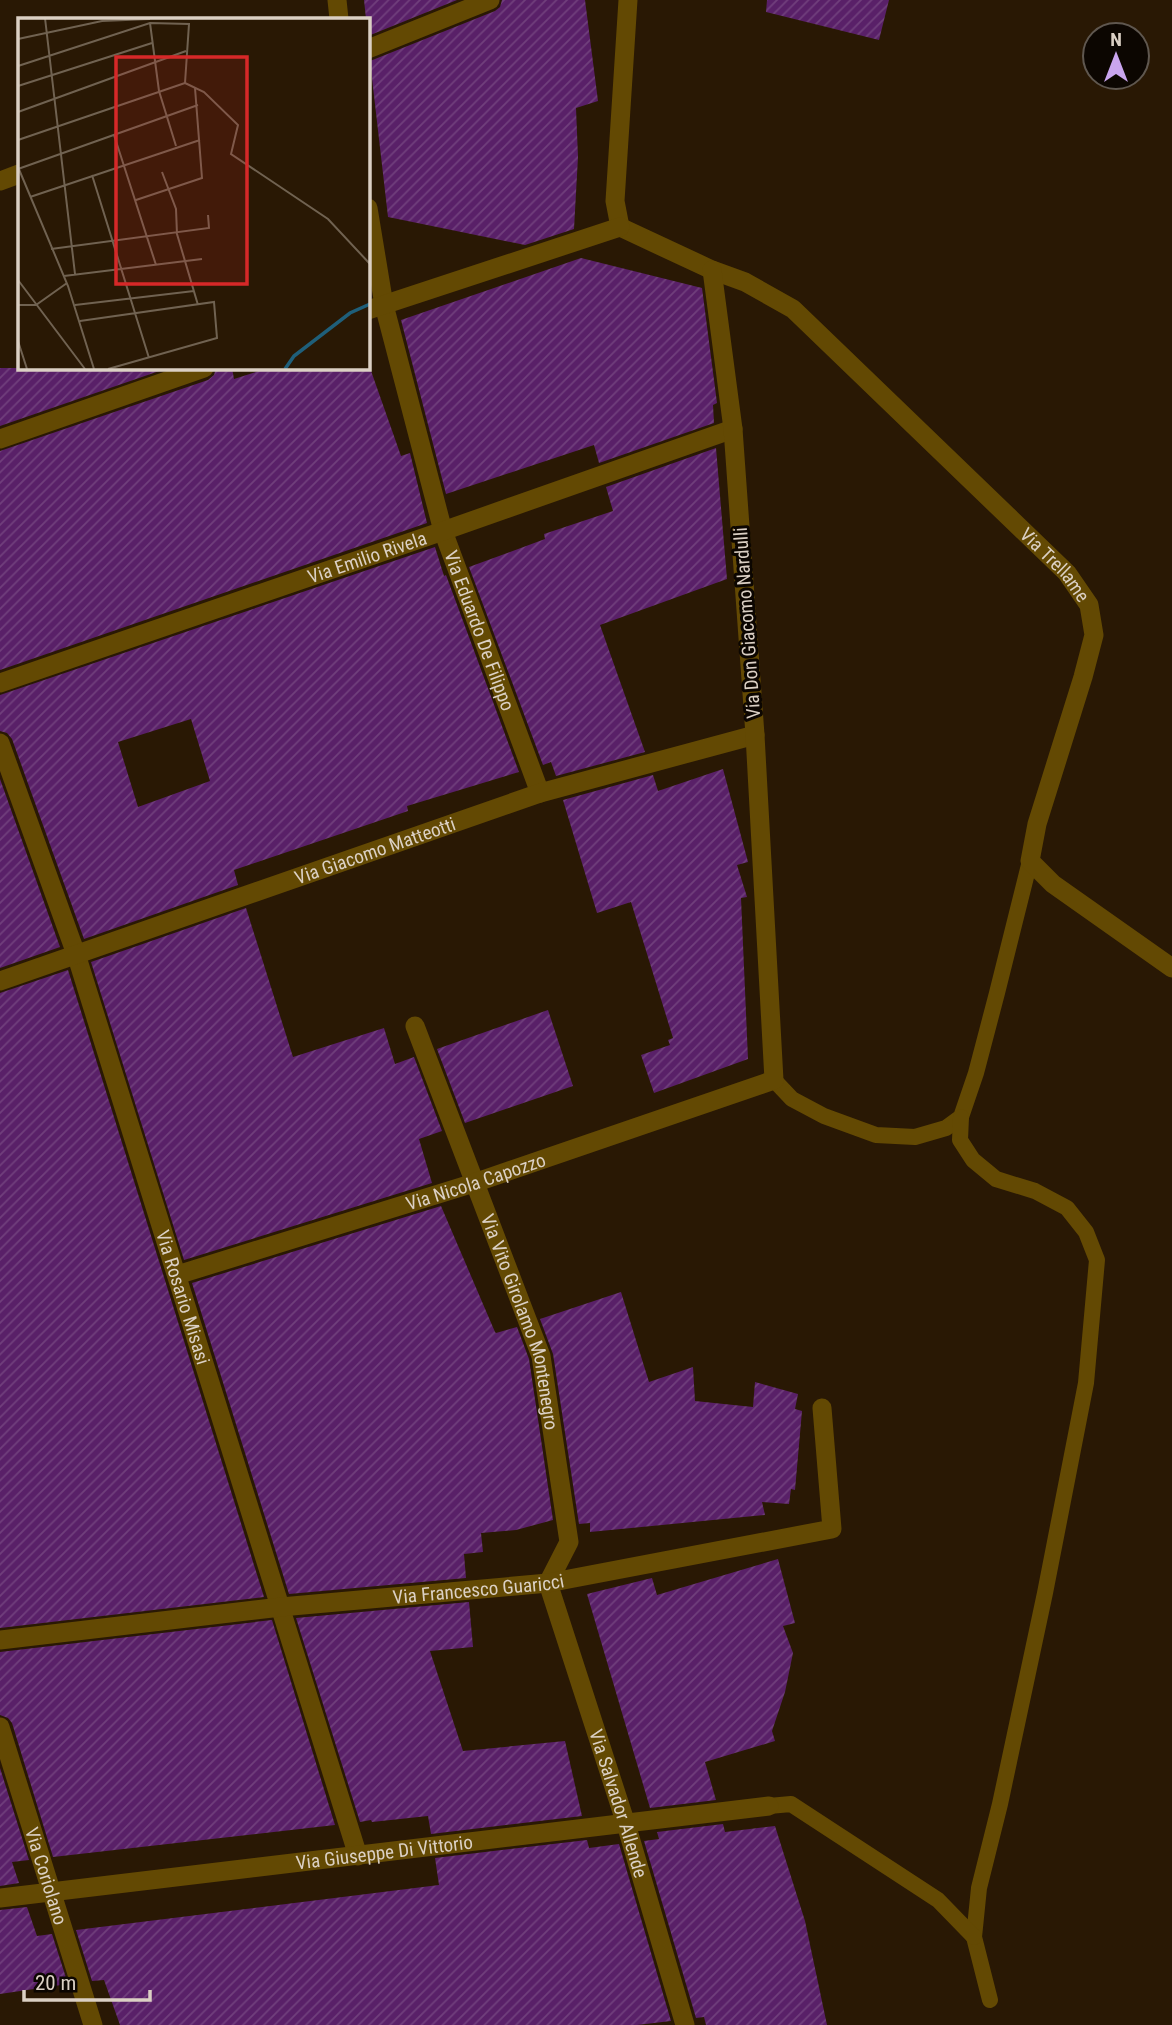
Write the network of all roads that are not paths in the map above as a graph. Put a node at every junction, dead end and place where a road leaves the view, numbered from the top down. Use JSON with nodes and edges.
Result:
{"nodes":[{"id":1,"x":337,"y":0,"type":"edge"},
{"id":2,"x":490,"y":0,"type":"edge"},
{"id":3,"x":628,"y":0,"type":"edge"},
{"id":4,"x":339,"y":18,"type":"edge"},
{"id":5,"x":369,"y":50,"type":"edge"},
{"id":6,"x":18,"y":174,"type":"edge"},
{"id":7,"x":0,"y":181,"type":"edge"},
{"id":8,"x":369,"y":220,"type":"edge"},
{"id":9,"x":620,"y":227,"type":"junction"},
{"id":10,"x":712,"y":270,"type":"junction"},
{"id":11,"x":376,"y":307,"type":"edge"},
{"id":12,"x":201,"y":369,"type":"edge"},
{"id":13,"x":733,"y":429,"type":"junction"},
{"id":14,"x":0,"y":439,"type":"edge"},
{"id":15,"x":443,"y":531,"type":"junction"},
{"id":16,"x":0,"y":683,"type":"edge"},
{"id":17,"x":755,"y":735,"type":"junction"},
{"id":18,"x":0,"y":743,"type":"edge"},
{"id":19,"x":540,"y":793,"type":"junction"},
{"id":20,"x":1030,"y":861,"type":"junction"},
{"id":21,"x":76,"y":954,"type":"junction"},
{"id":22,"x":1172,"y":968,"type":"edge"},
{"id":23,"x":0,"y":981,"type":"edge"},
{"id":24,"x":415,"y":1026,"type":"dead end"},
{"id":25,"x":774,"y":1080,"type":"junction"},
{"id":26,"x":961,"y":1117,"type":"junction"},
{"id":27,"x":474,"y":1183,"type":"junction"},
{"id":28,"x":177,"y":1275,"type":"junction"},
{"id":29,"x":822,"y":1408,"type":"dead end"},
{"id":30,"x":548,"y":1583,"type":"junction"},
{"id":31,"x":281,"y":1607,"type":"junction"},
{"id":32,"x":0,"y":1640,"type":"edge"},
{"id":33,"x":0,"y":1727,"type":"edge"},
{"id":34,"x":769,"y":1806,"type":"joint"},
{"id":35,"x":626,"y":1824,"type":"junction"},
{"id":36,"x":358,"y":1856,"type":"junction"},
{"id":37,"x":53,"y":1891,"type":"junction"},
{"id":38,"x":0,"y":1898,"type":"edge"},
{"id":39,"x":974,"y":1937,"type":"junction"},
{"id":40,"x":990,"y":2000,"type":"dead end"},
{"id":41,"x":93,"y":2025,"type":"edge"},
{"id":42,"x":685,"y":2025,"type":"edge"}],
"edges":[{"from":1,"to":4,"type":"street"},
{"from":2,"to":5,"type":"street"},
{"from":3,"to":9,"type":"street"},
{"from":6,"to":7,"type":"street"},
{"from":8,"to":11,"type":"street","name":"Via Eduardo De Filippo"},
{"from":9,"to":10,"type":"street"},
{"from":9,"to":11,"type":"street"},
{"from":10,"to":13,"type":"street","name":"Via Don Giacomo Nardulli"},
{"from":10,"to":20,"type":"street","name":"Via Trellame"},
{"from":11,"to":15,"type":"street","name":"Via Eduardo De Filippo"},
{"from":12,"to":14,"type":"street"},
{"from":13,"to":15,"type":"street","name":"Via Emilio Rivela"},
{"from":13,"to":17,"type":"street","name":"Via Don Giacomo Nardulli"},
{"from":15,"to":16,"type":"street","name":"Via Emilio Rivela"},
{"from":15,"to":19,"type":"street","name":"Via Eduardo De Filippo"},
{"from":17,"to":19,"type":"street","name":"Via Giacomo Matteotti"},
{"from":17,"to":25,"type":"street","name":"Via Don Giacomo Nardulli"},
{"from":18,"to":21,"type":"street","name":"Via Rosario Misasi"},
{"from":19,"to":21,"type":"street","name":"Via Giacomo Matteotti"},
{"from":20,"to":22,"type":"street"},
{"from":20,"to":26,"type":"lane"},
{"from":21,"to":23,"type":"street","name":"Via Giacomo Matteotti"},
{"from":21,"to":28,"type":"street","name":"Via Rosario Misasi"},
{"from":24,"to":27,"type":"street","name":"Via Vito Girolamo Montenegro"},
{"from":25,"to":26,"type":"lane"},
{"from":25,"to":27,"type":"street","name":"Via Nicola Capozzo"},
{"from":26,"to":39,"type":"lane"},
{"from":27,"to":28,"type":"street","name":"Via Nicola Capozzo"},
{"from":27,"to":30,"type":"street","name":"Via Vito Girolamo Montenegro"},
{"from":28,"to":31,"type":"street","name":"Via Rosario Misasi"},
{"from":29,"to":30,"type":"street","name":"Via Francesco Guaricci"},
{"from":30,"to":31,"type":"street","name":"Via Francesco Guaricci"},
{"from":30,"to":35,"type":"street","name":"Via Salvador Allende"},
{"from":31,"to":32,"type":"street","name":"Via Francesco Guaricci"},
{"from":31,"to":36,"type":"street","name":"Via Rosario Misasi"},
{"from":33,"to":37,"type":"street","name":"Via Coriolano"},
{"from":34,"to":35,"type":"street","name":"Via Giuseppe Di Vittorio"},
{"from":34,"to":39,"type":"lane"},
{"from":35,"to":36,"type":"street","name":"Via Giuseppe Di Vittorio"},
{"from":35,"to":42,"type":"street","name":"Via Salvador Allende"},
{"from":36,"to":37,"type":"street","name":"Via Giuseppe Di Vittorio"},
{"from":37,"to":38,"type":"street","name":"Via Giuseppe Di Vittorio"},
{"from":37,"to":41,"type":"street","name":"Via Coriolano"},
{"from":39,"to":40,"type":"lane"}]}
